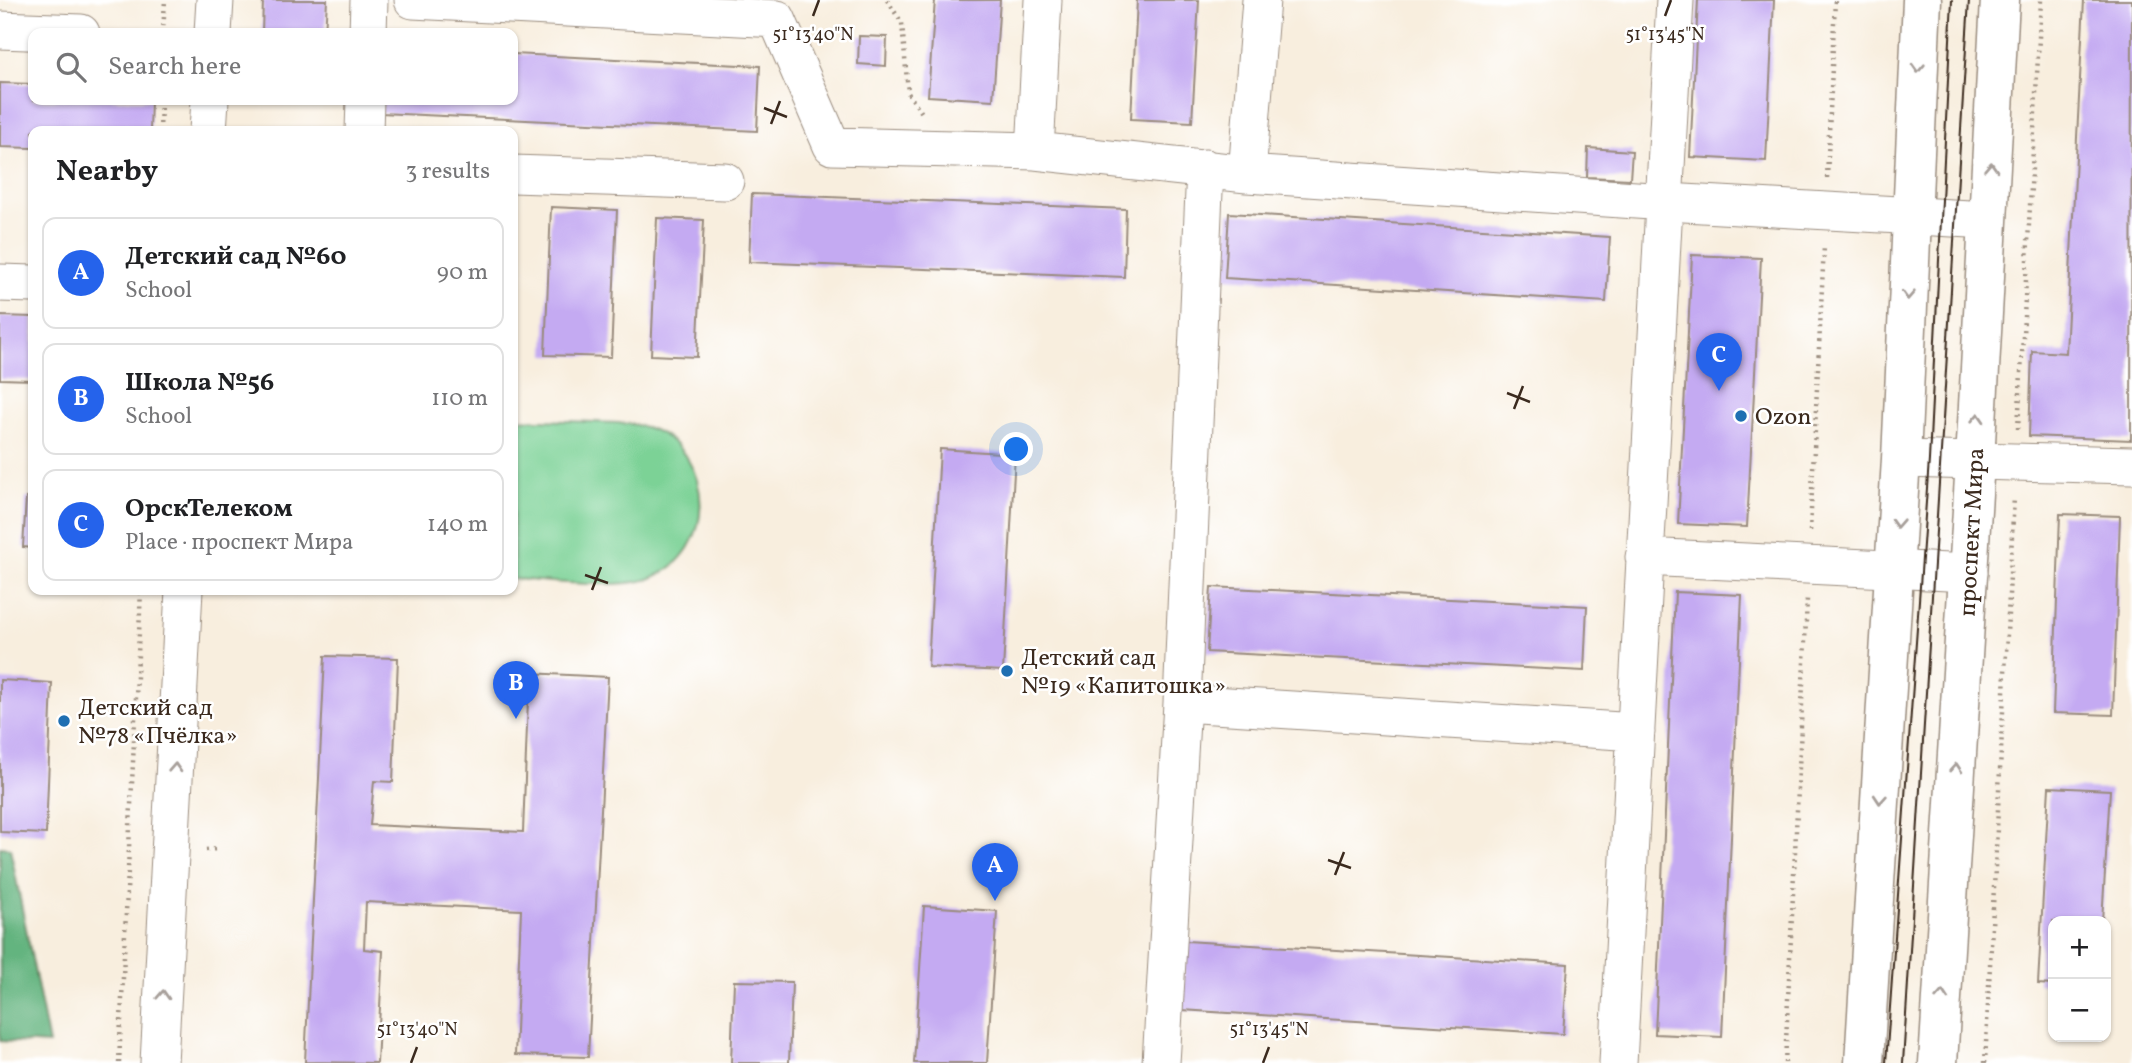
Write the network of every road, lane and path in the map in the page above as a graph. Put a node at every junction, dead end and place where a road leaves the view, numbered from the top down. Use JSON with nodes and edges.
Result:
{"nodes":[{"id":1,"x":165,"y":0,"type":"edge"},
{"id":2,"x":215,"y":0,"type":"edge"},
{"id":3,"x":369,"y":0,"type":"edge"},
{"id":4,"x":413,"y":0,"type":"edge"},
{"id":5,"x":887,"y":0,"type":"edge"},
{"id":6,"x":1043,"y":0,"type":"edge"},
{"id":7,"x":1261,"y":0,"type":"edge"},
{"id":8,"x":1675,"y":0,"type":"edge"},
{"id":9,"x":1922,"y":0,"type":"edge"},
{"id":10,"x":2000,"y":0,"type":"edge"},
{"id":11,"x":2041,"y":0,"type":"edge"},
{"id":12,"x":163,"y":28,"type":"edge"},
{"id":13,"x":214,"y":28,"type":"edge"},
{"id":14,"x":368,"y":28,"type":"edge"},
{"id":15,"x":0,"y":30,"type":"edge"},
{"id":16,"x":28,"y":31,"type":"edge"},
{"id":17,"x":161,"y":105,"type":"edge"},
{"id":18,"x":210,"y":105,"type":"edge"},
{"id":19,"x":365,"y":105,"type":"edge"},
{"id":20,"x":160,"y":126,"type":"edge"},
{"id":21,"x":208,"y":126,"type":"edge"},
{"id":22,"x":363,"y":126,"type":"edge"},
{"id":23,"x":946,"y":149,"type":"junction"},
{"id":24,"x":1035,"y":151,"type":"junction"},
{"id":25,"x":1205,"y":168,"type":"junction"},
{"id":26,"x":518,"y":174,"type":"edge"},
{"id":27,"x":1247,"y":174,"type":"junction"},
{"id":28,"x":725,"y":181,"type":"dead end"},
{"id":29,"x":1666,"y":202,"type":"junction"},
{"id":30,"x":1912,"y":215,"type":"junction"},
{"id":31,"x":1989,"y":219,"type":"junction"},
{"id":32,"x":0,"y":283,"type":"edge"},
{"id":33,"x":28,"y":284,"type":"edge"},
{"id":34,"x":1901,"y":459,"type":"junction"},
{"id":35,"x":1975,"y":461,"type":"junction"},
{"id":36,"x":2016,"y":463,"type":"junction"},
{"id":37,"x":2132,"y":465,"type":"edge"},
{"id":38,"x":1644,"y":557,"type":"junction"},
{"id":39,"x":1895,"y":568,"type":"junction"},
{"id":40,"x":1969,"y":573,"type":"junction"},
{"id":41,"x":141,"y":595,"type":"edge"},
{"id":42,"x":184,"y":595,"type":"edge"},
{"id":43,"x":1182,"y":703,"type":"junction"},
{"id":44,"x":1636,"y":732,"type":"junction"},
{"id":45,"x":217,"y":849,"type":"dead end"},
{"id":46,"x":207,"y":850,"type":"dead end"},
{"id":47,"x":130,"y":851,"type":"junction"},
{"id":48,"x":121,"y":852,"type":"dead end"},
{"id":49,"x":119,"y":1063,"type":"edge"},
{"id":50,"x":159,"y":1063,"type":"edge"},
{"id":51,"x":1161,"y":1063,"type":"edge"},
{"id":52,"x":1618,"y":1063,"type":"edge"},
{"id":53,"x":1864,"y":1063,"type":"edge"},
{"id":54,"x":1938,"y":1063,"type":"edge"},
{"id":55,"x":1985,"y":1063,"type":"edge"}],
"edges":[{"from":1,"to":12,"type":"path"},
{"from":2,"to":13,"type":"street"},
{"from":3,"to":14,"type":"street"},
{"from":4,"to":23,"type":"street"},
{"from":5,"to":23,"type":"path"},
{"from":6,"to":24,"type":"street"},
{"from":7,"to":27,"type":"street"},
{"from":8,"to":29,"type":"street"},
{"from":9,"to":30,"type":"main road","one_way":true},
{"from":31,"to":10,"type":"main road","name":"проспект Мира","one_way":true},
{"from":11,"to":36,"type":"path"},
{"from":15,"to":16,"type":"street"},
{"from":17,"to":20,"type":"path"},
{"from":18,"to":21,"type":"street"},
{"from":19,"to":22,"type":"street"},
{"from":23,"to":24,"type":"street"},
{"from":24,"to":25,"type":"street"},
{"from":25,"to":27,"type":"street"},
{"from":25,"to":43,"type":"street"},
{"from":26,"to":28,"type":"street"},
{"from":27,"to":29,"type":"street"},
{"from":29,"to":30,"type":"street"},
{"from":29,"to":38,"type":"street"},
{"from":30,"to":31,"type":"street"},
{"from":30,"to":34,"type":"main road","one_way":true},
{"from":35,"to":31,"type":"main road","name":"проспект Мира","one_way":true},
{"from":32,"to":33,"type":"street"},
{"from":34,"to":35,"type":"street"},
{"from":34,"to":39,"type":"main road","one_way":true},
{"from":35,"to":36,"type":"street"},
{"from":35,"to":40,"type":"main road","name":"проспект Мира"},
{"from":36,"to":37,"type":"street"},
{"from":36,"to":55,"type":"path"},
{"from":38,"to":39,"type":"street"},
{"from":38,"to":44,"type":"street"},
{"from":39,"to":40,"type":"street"},
{"from":39,"to":53,"type":"main road","one_way":true},
{"from":54,"to":40,"type":"main road","name":"проспект Мира","one_way":true},
{"from":41,"to":47,"type":"path"},
{"from":50,"to":42,"type":"street","one_way":true},
{"from":43,"to":44,"type":"street"},
{"from":43,"to":51,"type":"street"},
{"from":44,"to":52,"type":"street"},
{"from":45,"to":46,"type":"path"},
{"from":47,"to":48,"type":"path"},
{"from":47,"to":49,"type":"path"}]}
